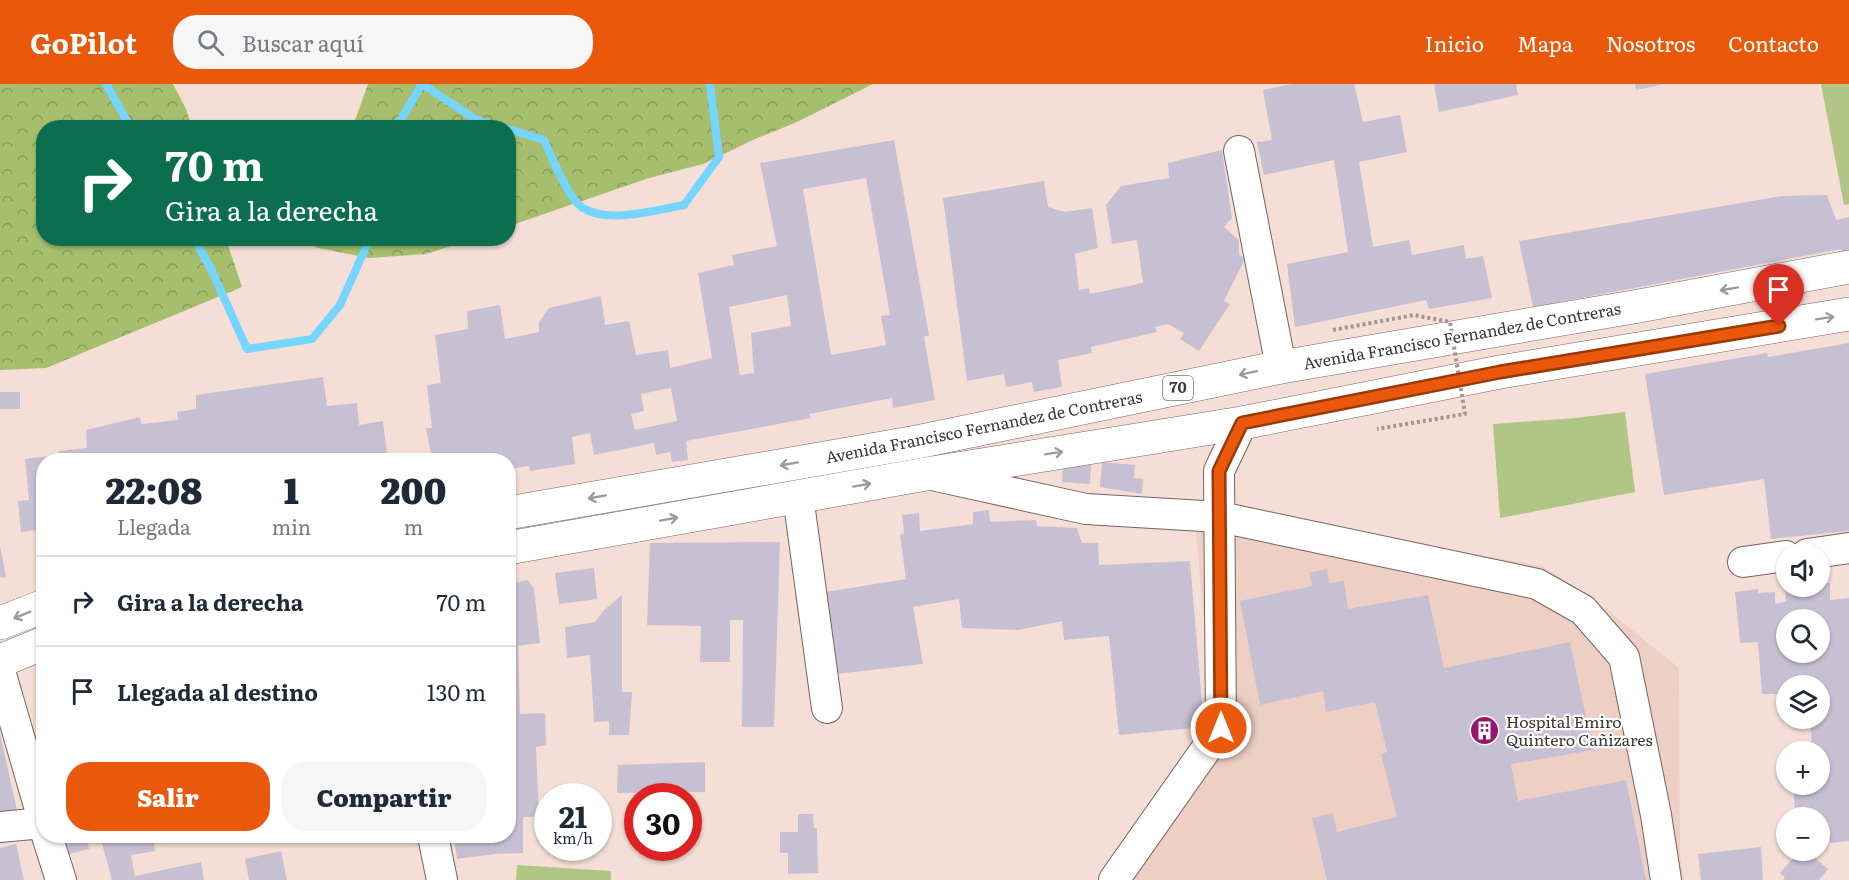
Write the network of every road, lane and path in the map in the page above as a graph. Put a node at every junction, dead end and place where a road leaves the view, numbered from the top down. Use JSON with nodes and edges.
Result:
{"nodes":[{"id":1,"x":1239,"y":151,"type":"dead end"},
{"id":2,"x":1849,"y":267,"type":"edge"},
{"id":3,"x":1849,"y":314,"type":"edge"},
{"id":4,"x":1333,"y":330,"type":"dead end"},
{"id":5,"x":1281,"y":367,"type":"junction"},
{"id":6,"x":1242,"y":423,"type":"junction"},
{"id":7,"x":1377,"y":429,"type":"dead end"},
{"id":8,"x":926,"y":474,"type":"junction"},
{"id":9,"x":798,"y":496,"type":"junction"},
{"id":10,"x":516,"y":512,"type":"edge"},
{"id":11,"x":1220,"y":517,"type":"junction"},
{"id":12,"x":516,"y":547,"type":"edge"},
{"id":13,"x":1849,"y":548,"type":"edge"},
{"id":14,"x":1830,"y":551,"type":"edge"},
{"id":15,"x":1776,"y":557,"type":"edge"},
{"id":16,"x":1743,"y":562,"type":"dead end"},
{"id":17,"x":36,"y":609,"type":"edge"},
{"id":18,"x":0,"y":623,"type":"edge"},
{"id":19,"x":36,"y":646,"type":"edge"},
{"id":20,"x":0,"y":661,"type":"edge"},
{"id":21,"x":0,"y":671,"type":"edge"},
{"id":22,"x":827,"y":708,"type":"dead end"},
{"id":23,"x":36,"y":798,"type":"edge"},
{"id":24,"x":36,"y":824,"type":"edge"},
{"id":25,"x":0,"y":827,"type":"edge"},
{"id":26,"x":49,"y":843,"type":"edge"},
{"id":27,"x":434,"y":843,"type":"edge"},
{"id":28,"x":61,"y":880,"type":"edge"},
{"id":29,"x":442,"y":880,"type":"edge"},
{"id":30,"x":1114,"y":880,"type":"edge"},
{"id":31,"x":1666,"y":880,"type":"edge"}],
"edges":[{"from":1,"to":5,"type":"street"},
{"from":2,"to":5,"type":"main road","name":"Avenida Francisco Fernandez de Contreras","number":"70","one_way":true},
{"from":6,"to":3,"type":"main road","name":"Avenida Francisco Fernandez de Contreras","one_way":true},
{"from":4,"to":7,"type":"path","bridge":true},
{"from":5,"to":10,"type":"main road","name":"Avenida Francisco Fernandez de Contreras","number":"70","one_way":true},
{"from":8,"to":6,"type":"main road","name":"Avenida Francisco Fernandez de Contreras","one_way":true},
{"from":6,"to":11,"type":"street"},
{"from":9,"to":8,"type":"main road","name":"Avenida Francisco Fernandez de Contreras","one_way":true},
{"from":8,"to":11,"type":"street"},
{"from":12,"to":9,"type":"main road","name":"Avenida Francisco Fernandez de Contreras","one_way":true},
{"from":9,"to":22,"type":"street"},
{"from":11,"to":30,"type":"street"},
{"from":11,"to":31,"type":"street"},
{"from":13,"to":14,"type":"street"},
{"from":15,"to":16,"type":"street"},
{"from":17,"to":18,"type":"main road","one_way":true},
{"from":19,"to":20,"type":"main road"},
{"from":21,"to":23,"type":"street"},
{"from":24,"to":25,"type":"street"},
{"from":26,"to":28,"type":"street"},
{"from":27,"to":29,"type":"street"}]}
